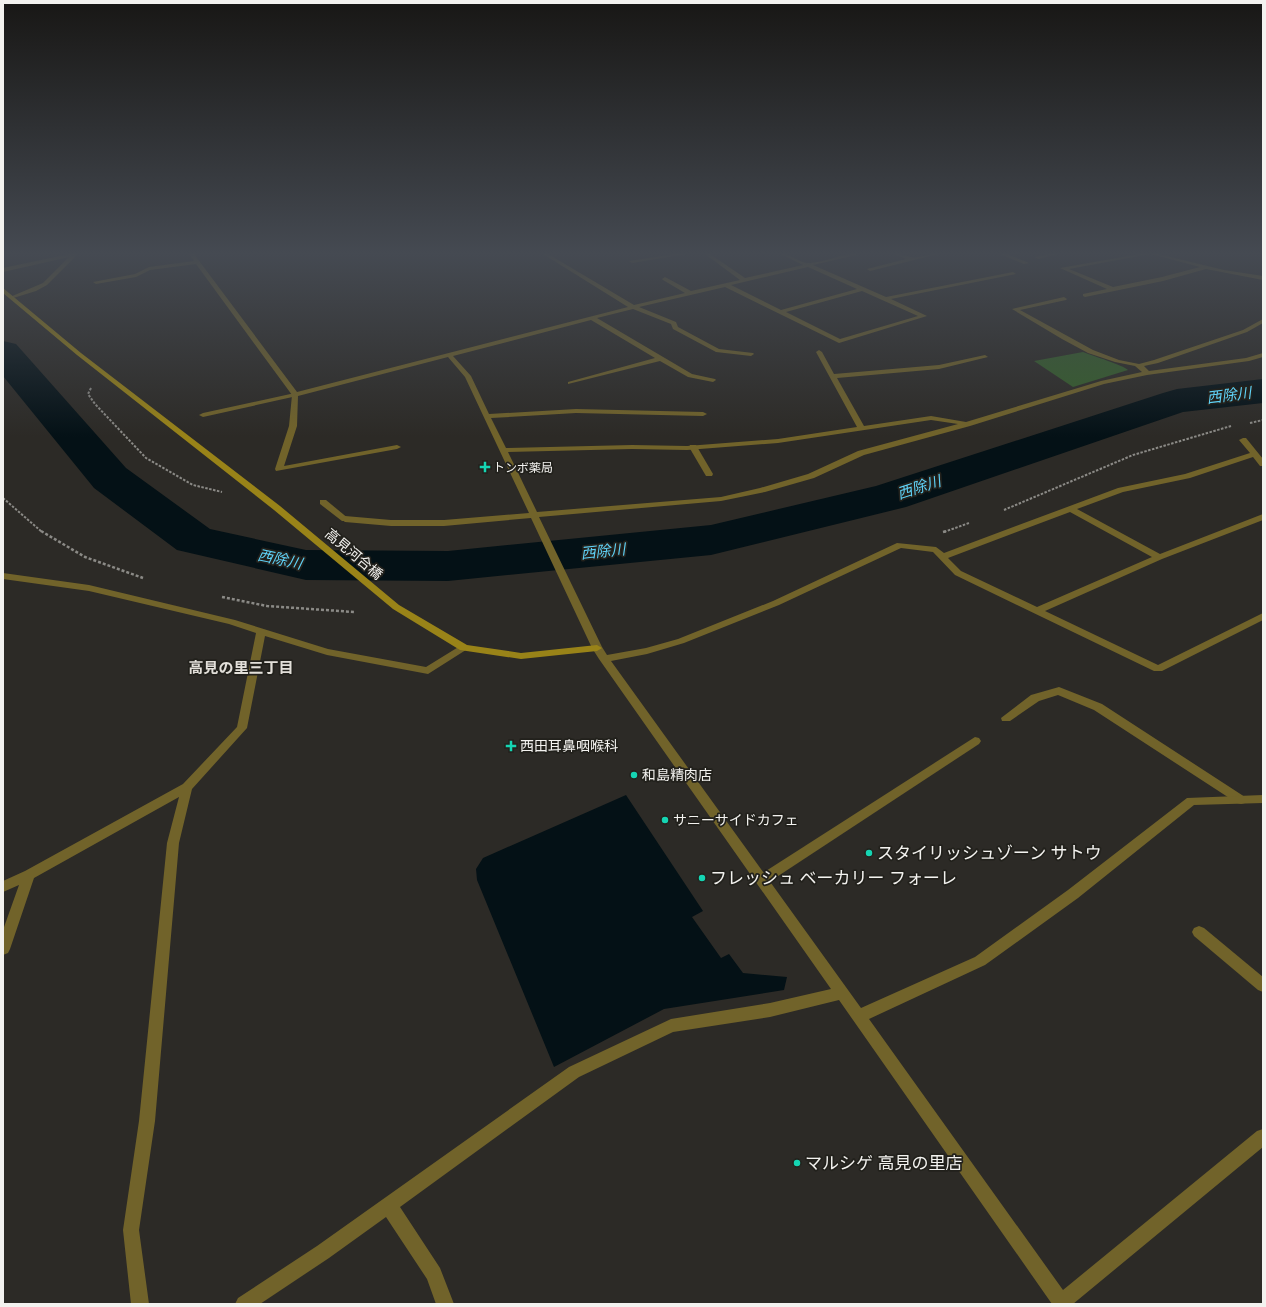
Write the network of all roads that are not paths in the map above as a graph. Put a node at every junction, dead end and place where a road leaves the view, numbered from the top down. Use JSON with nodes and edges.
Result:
{"nodes":[{"id":1,"x":32,"y":315,"type":"edge"},
{"id":2,"x":237,"y":315,"type":"edge"},
{"id":3,"x":603,"y":315,"type":"edge"},
{"id":4,"x":653,"y":315,"type":"edge"},
{"id":5,"x":786,"y":315,"type":"edge"},
{"id":6,"x":922,"y":315,"type":"edge"},
{"id":7,"x":1026,"y":315,"type":"edge"},
{"id":8,"x":592,"y":318,"type":"junction"},
{"id":9,"x":1263,"y":322,"type":"edge"},
{"id":10,"x":819,"y":352,"type":"dead end"},
{"id":11,"x":751,"y":354,"type":"dead end"},
{"id":12,"x":449,"y":355,"type":"junction"},
{"id":13,"x":1263,"y":355,"type":"edge"},
{"id":14,"x":985,"y":357,"type":"dead end"},
{"id":15,"x":660,"y":359,"type":"junction"},
{"id":16,"x":1141,"y":365,"type":"junction"},
{"id":17,"x":1148,"y":372,"type":"junction"},
{"id":18,"x":832,"y":376,"type":"junction"},
{"id":19,"x":713,"y":380,"type":"dead end"},
{"id":20,"x":570,"y":382,"type":"dead end"},
{"id":21,"x":295,"y":395,"type":"junction"},
{"id":22,"x":203,"y":414,"type":"dead end"},
{"id":23,"x":703,"y":414,"type":"dead end"},
{"id":24,"x":487,"y":416,"type":"junction"},
{"id":25,"x":967,"y":424,"type":"junction"},
{"id":26,"x":861,"y":428,"type":"junction"},
{"id":27,"x":1243,"y":440,"type":"dead end"},
{"id":28,"x":397,"y":447,"type":"dead end"},
{"id":29,"x":693,"y":447,"type":"junction"},
{"id":30,"x":503,"y":450,"type":"junction"},
{"id":31,"x":1254,"y":454,"type":"junction"},
{"id":32,"x":1263,"y":464,"type":"edge"},
{"id":33,"x":709,"y":474,"type":"dead end"},
{"id":34,"x":323,"y":502,"type":"dead end"},
{"id":35,"x":1071,"y":509,"type":"junction"},
{"id":36,"x":534,"y":516,"type":"junction"},
{"id":37,"x":1263,"y":517,"type":"edge"},
{"id":38,"x":942,"y":557,"type":"junction"},
{"id":39,"x":1160,"y":557,"type":"junction"},
{"id":40,"x":3,"y":576,"type":"edge"},
{"id":41,"x":1037,"y":611,"type":"junction"},
{"id":42,"x":1263,"y":616,"type":"edge"},
{"id":43,"x":261,"y":631,"type":"junction"},
{"id":44,"x":464,"y":648,"type":"junction"},
{"id":45,"x":600,"y":654,"type":"junction"},
{"id":46,"x":1006,"y":718,"type":"dead end"},
{"id":47,"x":975,"y":741,"type":"dead end"},
{"id":48,"x":187,"y":787,"type":"junction"},
{"id":49,"x":1263,"y":799,"type":"edge"},
{"id":50,"x":1241,"y":800,"type":"junction"},
{"id":51,"x":29,"y":875,"type":"junction"},
{"id":52,"x":762,"y":880,"type":"junction"},
{"id":53,"x":3,"y":887,"type":"edge"},
{"id":54,"x":1200,"y":932,"type":"dead end"},
{"id":55,"x":3,"y":949,"type":"edge"},
{"id":56,"x":1263,"y":986,"type":"edge"},
{"id":57,"x":844,"y":993,"type":"junction"},
{"id":58,"x":859,"y":1016,"type":"junction"},
{"id":59,"x":1263,"y":1137,"type":"edge"},
{"id":60,"x":388,"y":1204,"type":"junction"},
{"id":61,"x":1063,"y":1303,"type":"edge"},
{"id":62,"x":140,"y":1304,"type":"edge"},
{"id":63,"x":244,"y":1304,"type":"edge"},
{"id":64,"x":445,"y":1304,"type":"edge"}],
"edges":[{"from":1,"to":44,"type":"street","name":"高見河合橋"},
{"from":2,"to":21,"type":"street"},
{"from":3,"to":8,"type":"street"},
{"from":4,"to":11,"type":"street"},
{"from":5,"to":6,"type":"street"},
{"from":7,"to":16,"type":"street"},
{"from":8,"to":12,"type":"street"},
{"from":8,"to":15,"type":"street"},
{"from":9,"to":16,"type":"street"},
{"from":10,"to":18,"type":"street"},
{"from":12,"to":21,"type":"street"},
{"from":12,"to":24,"type":"street"},
{"from":13,"to":17,"type":"street"},
{"from":14,"to":18,"type":"street"},
{"from":15,"to":19,"type":"street"},
{"from":15,"to":20,"type":"street"},
{"from":16,"to":17,"type":"street"},
{"from":17,"to":25,"type":"street"},
{"from":18,"to":26,"type":"street"},
{"from":21,"to":22,"type":"street"},
{"from":21,"to":28,"type":"street"},
{"from":23,"to":24,"type":"street"},
{"from":24,"to":30,"type":"street"},
{"from":25,"to":26,"type":"street"},
{"from":25,"to":36,"type":"street"},
{"from":26,"to":29,"type":"street"},
{"from":27,"to":31,"type":"street"},
{"from":29,"to":30,"type":"street"},
{"from":29,"to":33,"type":"street"},
{"from":30,"to":36,"type":"street"},
{"from":31,"to":32,"type":"street"},
{"from":31,"to":35,"type":"street"},
{"from":34,"to":36,"type":"street"},
{"from":35,"to":38,"type":"street"},
{"from":35,"to":39,"type":"street"},
{"from":36,"to":45,"type":"street"},
{"from":37,"to":39,"type":"street"},
{"from":38,"to":41,"type":"street"},
{"from":38,"to":45,"type":"street"},
{"from":39,"to":41,"type":"street"},
{"from":40,"to":43,"type":"street"},
{"from":41,"to":42,"type":"street"},
{"from":43,"to":44,"type":"street"},
{"from":43,"to":48,"type":"street"},
{"from":44,"to":45,"type":"street"},
{"from":45,"to":52,"type":"street"},
{"from":46,"to":50,"type":"street"},
{"from":47,"to":52,"type":"street"},
{"from":48,"to":51,"type":"street"},
{"from":48,"to":62,"type":"street"},
{"from":49,"to":50,"type":"street"},
{"from":50,"to":58,"type":"street"},
{"from":51,"to":53,"type":"street"},
{"from":51,"to":55,"type":"street"},
{"from":52,"to":57,"type":"street"},
{"from":54,"to":56,"type":"street"},
{"from":57,"to":58,"type":"street"},
{"from":57,"to":60,"type":"street"},
{"from":58,"to":61,"type":"street"},
{"from":59,"to":61,"type":"street"},
{"from":60,"to":63,"type":"street"},
{"from":60,"to":64,"type":"street"}]}
